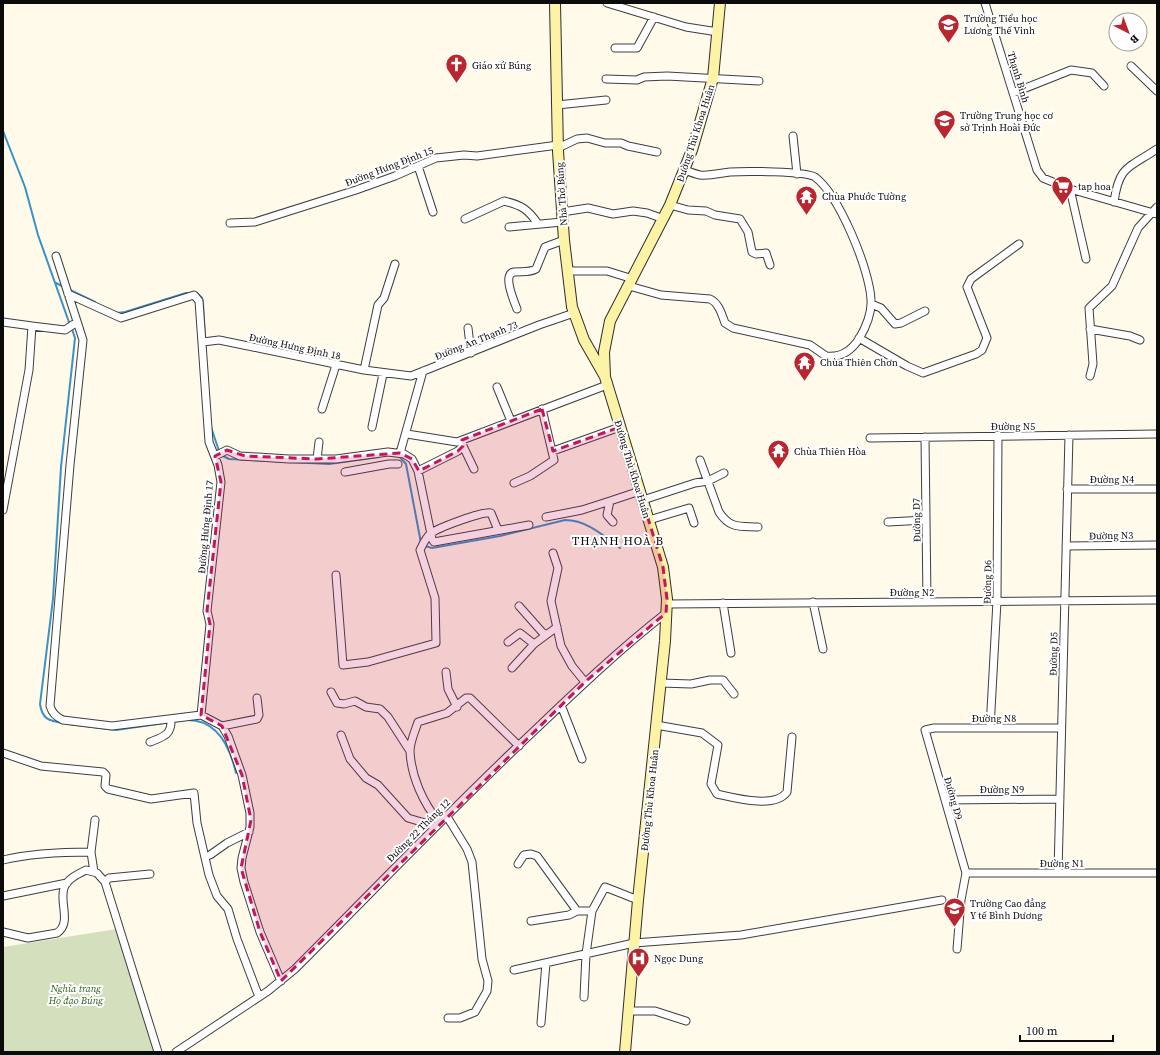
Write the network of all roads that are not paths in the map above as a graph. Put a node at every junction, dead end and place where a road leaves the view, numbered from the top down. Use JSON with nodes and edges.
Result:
{"nodes":[{"id":1,"x":555,"y":3,"type":"edge"},
{"id":2,"x":607,"y":3,"type":"edge"},
{"id":3,"x":720,"y":3,"type":"edge"},
{"id":4,"x":986,"y":3,"type":"edge"},
{"id":5,"x":654,"y":17,"type":"junction"},
{"id":6,"x":718,"y":32,"type":"junction"},
{"id":7,"x":615,"y":48,"type":"dead end"},
{"id":8,"x":1131,"y":66,"type":"dead end"},
{"id":9,"x":713,"y":78,"type":"junction"},
{"id":10,"x":606,"y":79,"type":"dead end"},
{"id":11,"x":759,"y":81,"type":"dead end"},
{"id":12,"x":1104,"y":86,"type":"dead end"},
{"id":13,"x":1157,"y":91,"type":"edge"},
{"id":14,"x":1013,"y":93,"type":"junction"},
{"id":15,"x":606,"y":100,"type":"dead end"},
{"id":16,"x":557,"y":105,"type":"junction"},
{"id":17,"x":792,"y":136,"type":"dead end"},
{"id":18,"x":558,"y":146,"type":"junction"},
{"id":19,"x":1157,"y":149,"type":"edge"},
{"id":20,"x":657,"y":152,"type":"dead end"},
{"id":21,"x":418,"y":166,"type":"junction"},
{"id":22,"x":685,"y":170,"type":"junction"},
{"id":23,"x":797,"y":174,"type":"junction"},
{"id":24,"x":1070,"y":189,"type":"junction"},
{"id":25,"x":1114,"y":202,"type":"junction"},
{"id":26,"x":670,"y":205,"type":"junction"},
{"id":27,"x":1157,"y":207,"type":"edge"},
{"id":28,"x":433,"y":212,"type":"dead end"},
{"id":29,"x":1154,"y":213,"type":"edge"},
{"id":30,"x":562,"y":217,"type":"junction"},
{"id":31,"x":465,"y":219,"type":"dead end"},
{"id":32,"x":664,"y":219,"type":"junction"},
{"id":33,"x":230,"y":223,"type":"dead end"},
{"id":34,"x":538,"y":224,"type":"junction"},
{"id":35,"x":509,"y":227,"type":"dead end"},
{"id":36,"x":564,"y":240,"type":"junction"},
{"id":37,"x":1019,"y":244,"type":"dead end"},
{"id":38,"x":56,"y":256,"type":"dead end"},
{"id":39,"x":1086,"y":259,"type":"dead end"},
{"id":40,"x":395,"y":264,"type":"dead end"},
{"id":41,"x":770,"y":265,"type":"dead end"},
{"id":42,"x":568,"y":270,"type":"junction"},
{"id":43,"x":631,"y":283,"type":"junction"},
{"id":44,"x":68,"y":294,"type":"junction"},
{"id":45,"x":871,"y":304,"type":"junction"},
{"id":46,"x":517,"y":309,"type":"dead end"},
{"id":47,"x":925,"y":311,"type":"dead end"},
{"id":48,"x":574,"y":313,"type":"junction"},
{"id":49,"x":3,"y":322,"type":"edge"},
{"id":50,"x":75,"y":323,"type":"junction"},
{"id":51,"x":32,"y":326,"type":"junction"},
{"id":52,"x":468,"y":328,"type":"dead end"},
{"id":53,"x":1090,"y":328,"type":"junction"},
{"id":54,"x":860,"y":338,"type":"junction"},
{"id":55,"x":1140,"y":340,"type":"dead end"},
{"id":56,"x":203,"y":342,"type":"junction"},
{"id":57,"x":471,"y":353,"type":"junction"},
{"id":58,"x":336,"y":365,"type":"junction"},
{"id":59,"x":364,"y":370,"type":"junction"},
{"id":60,"x":424,"y":371,"type":"junction"},
{"id":61,"x":383,"y":374,"type":"junction"},
{"id":62,"x":1090,"y":376,"type":"dead end"},
{"id":63,"x":606,"y":381,"type":"junction"},
{"id":64,"x":497,"y":386,"type":"dead end"},
{"id":65,"x":322,"y":409,"type":"dead end"},
{"id":66,"x":542,"y":409,"type":"junction"},
{"id":67,"x":511,"y":420,"type":"junction"},
{"id":68,"x":372,"y":427,"type":"dead end"},
{"id":69,"x":620,"y":427,"type":"junction"},
{"id":70,"x":407,"y":434,"type":"junction"},
{"id":71,"x":1157,"y":434,"type":"edge"},
{"id":72,"x":998,"y":435,"type":"junction"},
{"id":73,"x":1069,"y":435,"type":"junction"},
{"id":74,"x":870,"y":438,"type":"dead end"},
{"id":75,"x":925,"y":438,"type":"junction"},
{"id":76,"x":319,"y":442,"type":"dead end"},
{"id":77,"x":463,"y":443,"type":"junction"},
{"id":78,"x":553,"y":451,"type":"junction"},
{"id":79,"x":400,"y":453,"type":"junction"},
{"id":80,"x":215,"y":456,"type":"junction"},
{"id":81,"x":389,"y":457,"type":"junction"},
{"id":82,"x":317,"y":459,"type":"junction"},
{"id":83,"x":700,"y":460,"type":"dead end"},
{"id":84,"x":398,"y":464,"type":"dead end"},
{"id":85,"x":474,"y":469,"type":"dead end"},
{"id":86,"x":418,"y":471,"type":"junction"},
{"id":87,"x":6,"y":472,"type":"edge"},
{"id":88,"x":345,"y":472,"type":"dead end"},
{"id":89,"x":724,"y":473,"type":"dead end"},
{"id":90,"x":708,"y":482,"type":"junction"},
{"id":91,"x":514,"y":483,"type":"dead end"},
{"id":92,"x":1067,"y":489,"type":"junction"},
{"id":93,"x":1157,"y":489,"type":"edge"},
{"id":94,"x":642,"y":496,"type":"junction"},
{"id":95,"x":610,"y":501,"type":"junction"},
{"id":96,"x":3,"y":510,"type":"edge"},
{"id":97,"x":546,"y":517,"type":"dead end"},
{"id":98,"x":649,"y":520,"type":"junction"},
{"id":99,"x":926,"y":520,"type":"junction"},
{"id":100,"x":612,"y":522,"type":"dead end"},
{"id":101,"x":888,"y":522,"type":"dead end"},
{"id":102,"x":694,"y":523,"type":"dead end"},
{"id":103,"x":529,"y":525,"type":"dead end"},
{"id":104,"x":758,"y":527,"type":"dead end"},
{"id":105,"x":498,"y":530,"type":"junction"},
{"id":106,"x":430,"y":533,"type":"junction"},
{"id":107,"x":1157,"y":545,"type":"edge"},
{"id":108,"x":1066,"y":546,"type":"junction"},
{"id":109,"x":553,"y":553,"type":"dead end"},
{"id":110,"x":336,"y":575,"type":"dead end"},
{"id":111,"x":1065,"y":600,"type":"junction"},
{"id":112,"x":1157,"y":600,"type":"edge"},
{"id":113,"x":997,"y":601,"type":"junction"},
{"id":114,"x":813,"y":602,"type":"junction"},
{"id":115,"x":927,"y":602,"type":"junction"},
{"id":116,"x":722,"y":604,"type":"junction"},
{"id":117,"x":519,"y":606,"type":"dead end"},
{"id":118,"x":666,"y":609,"type":"junction"},
{"id":119,"x":557,"y":627,"type":"junction"},
{"id":120,"x":545,"y":634,"type":"junction"},
{"id":121,"x":508,"y":642,"type":"dead end"},
{"id":122,"x":534,"y":644,"type":"junction"},
{"id":123,"x":823,"y":649,"type":"dead end"},
{"id":124,"x":731,"y":653,"type":"dead end"},
{"id":125,"x":512,"y":668,"type":"dead end"},
{"id":126,"x":446,"y":672,"type":"dead end"},
{"id":127,"x":585,"y":682,"type":"junction"},
{"id":128,"x":661,"y":683,"type":"junction"},
{"id":129,"x":331,"y":692,"type":"dead end"},
{"id":130,"x":734,"y":694,"type":"dead end"},
{"id":131,"x":257,"y":698,"type":"dead end"},
{"id":132,"x":561,"y":705,"type":"junction"},
{"id":133,"x":457,"y":708,"type":"junction"},
{"id":134,"x":201,"y":715,"type":"junction"},
{"id":135,"x":171,"y":722,"type":"junction"},
{"id":136,"x":656,"y":725,"type":"junction"},
{"id":137,"x":222,"y":726,"type":"junction"},
{"id":138,"x":990,"y":728,"type":"junction"},
{"id":139,"x":1062,"y":728,"type":"junction"},
{"id":140,"x":926,"y":730,"type":"joint"},
{"id":141,"x":341,"y":735,"type":"dead end"},
{"id":142,"x":792,"y":737,"type":"dead end"},
{"id":143,"x":150,"y":742,"type":"dead end"},
{"id":144,"x":518,"y":746,"type":"junction"},
{"id":145,"x":410,"y":750,"type":"junction"},
{"id":146,"x":3,"y":753,"type":"edge"},
{"id":147,"x":582,"y":759,"type":"dead end"},
{"id":148,"x":1060,"y":799,"type":"junction"},
{"id":149,"x":945,"y":800,"type":"junction"},
{"id":150,"x":446,"y":815,"type":"junction"},
{"id":151,"x":95,"y":820,"type":"dead end"},
{"id":152,"x":437,"y":824,"type":"junction"},
{"id":153,"x":249,"y":832,"type":"junction"},
{"id":154,"x":91,"y":852,"type":"junction"},
{"id":155,"x":210,"y":855,"type":"dead end"},
{"id":156,"x":3,"y":860,"type":"edge"},
{"id":157,"x":518,"y":864,"type":"dead end"},
{"id":158,"x":94,"y":872,"type":"junction"},
{"id":159,"x":966,"y":873,"type":"junction"},
{"id":160,"x":1058,"y":873,"type":"junction"},
{"id":161,"x":1157,"y":873,"type":"edge"},
{"id":162,"x":150,"y":874,"type":"dead end"},
{"id":163,"x":105,"y":882,"type":"junction"},
{"id":164,"x":67,"y":883,"type":"junction"},
{"id":165,"x":3,"y":896,"type":"edge"},
{"id":166,"x":638,"y":900,"type":"junction"},
{"id":167,"x":942,"y":900,"type":"dead end"},
{"id":168,"x":577,"y":911,"type":"junction"},
{"id":169,"x":592,"y":911,"type":"junction"},
{"id":170,"x":531,"y":921,"type":"dead end"},
{"id":171,"x":3,"y":932,"type":"edge"},
{"id":172,"x":634,"y":944,"type":"junction"},
{"id":173,"x":957,"y":949,"type":"dead end"},
{"id":174,"x":586,"y":954,"type":"junction"},
{"id":175,"x":546,"y":963,"type":"junction"},
{"id":176,"x":514,"y":970,"type":"dead end"},
{"id":177,"x":281,"y":981,"type":"junction"},
{"id":178,"x":259,"y":997,"type":"junction"},
{"id":179,"x":584,"y":997,"type":"dead end"},
{"id":180,"x":629,"y":1011,"type":"junction"},
{"id":181,"x":448,"y":1018,"type":"dead end"},
{"id":182,"x":686,"y":1021,"type":"dead end"},
{"id":183,"x":541,"y":1023,"type":"dead end"},
{"id":184,"x":158,"y":1052,"type":"edge"},
{"id":185,"x":176,"y":1052,"type":"edge"},
{"id":186,"x":625,"y":1052,"type":"edge"}],
"edges":[{"from":1,"to":16,"type":"main road","name":"Nhà Thờ Búng"},
{"from":2,"to":5,"type":"street"},
{"from":3,"to":6,"type":"main road","name":"Đường Thủ Khoa Huân"},
{"from":4,"to":14,"type":"street","name":"Thạnh Bình"},
{"from":5,"to":6,"type":"street"},
{"from":5,"to":7,"type":"street"},
{"from":6,"to":9,"type":"main road","name":"Đường Thủ Khoa Huân"},
{"from":8,"to":13,"type":"street"},
{"from":9,"to":10,"type":"street"},
{"from":9,"to":11,"type":"street"},
{"from":9,"to":22,"type":"main road","name":"Đường Thủ Khoa Huân"},
{"from":12,"to":14,"type":"street"},
{"from":14,"to":24,"type":"street","name":"Thạnh Bình"},
{"from":15,"to":16,"type":"street"},
{"from":16,"to":18,"type":"main road","name":"Nhà Thờ Búng"},
{"from":17,"to":23,"type":"street"},
{"from":18,"to":20,"type":"street","name":"Đường Hưng Định 15"},
{"from":18,"to":21,"type":"street","name":"Đường Hưng Định 15"},
{"from":18,"to":30,"type":"main road","name":"Nhà Thờ Búng"},
{"from":19,"to":25,"type":"street"},
{"from":21,"to":28,"type":"street"},
{"from":21,"to":33,"type":"street","name":"Đường Hưng Định 15"},
{"from":22,"to":23,"type":"street"},
{"from":22,"to":26,"type":"main road","name":"Đường Thủ Khoa Huân"},
{"from":23,"to":45,"type":"street"},
{"from":24,"to":25,"type":"street","name":"Thạnh Bình"},
{"from":24,"to":39,"type":"street"},
{"from":25,"to":29,"type":"street","name":"Thạnh Bình"},
{"from":26,"to":32,"type":"main road","name":"Đường Thủ Khoa Huân"},
{"from":26,"to":41,"type":"street"},
{"from":27,"to":29,"type":"street"},
{"from":29,"to":53,"type":"street"},
{"from":30,"to":32,"type":"street"},
{"from":30,"to":34,"type":"street"},
{"from":30,"to":36,"type":"main road","name":"Nhà Thờ Búng"},
{"from":31,"to":34,"type":"street"},
{"from":32,"to":43,"type":"main road","name":"Đường Thủ Khoa Huân"},
{"from":34,"to":35,"type":"street"},
{"from":36,"to":42,"type":"main road","name":"Nhà Thờ Búng"},
{"from":36,"to":46,"type":"street"},
{"from":37,"to":54,"type":"street"},
{"from":38,"to":44,"type":"street"},
{"from":40,"to":59,"type":"street"},
{"from":42,"to":43,"type":"street"},
{"from":42,"to":48,"type":"main road","name":"Nhà Thờ Búng"},
{"from":43,"to":54,"type":"street"},
{"from":43,"to":63,"type":"main road","name":"Đường Thủ Khoa Huân"},
{"from":44,"to":50,"type":"street"},
{"from":44,"to":56,"type":"street","name":"Đường Hưng Định 17"},
{"from":45,"to":47,"type":"street"},
{"from":45,"to":54,"type":"street"},
{"from":48,"to":57,"type":"street","name":"Đường An Thạnh 73"},
{"from":48,"to":63,"type":"main road","name":"Nhà Thờ Búng"},
{"from":49,"to":51,"type":"street"},
{"from":50,"to":51,"type":"street"},
{"from":50,"to":135,"type":"street"},
{"from":51,"to":87,"type":"street"},
{"from":52,"to":57,"type":"street"},
{"from":53,"to":55,"type":"street"},
{"from":53,"to":62,"type":"street"},
{"from":56,"to":58,"type":"street","name":"Đường Hưng Định 18"},
{"from":56,"to":80,"type":"street","name":"Đường Hưng Định 17"},
{"from":57,"to":60,"type":"street","name":"Đường An Thạnh 73"},
{"from":58,"to":59,"type":"street","name":"Đường Hưng Định 18"},
{"from":58,"to":65,"type":"street"},
{"from":59,"to":61,"type":"street","name":"Đường Hưng Định 18"},
{"from":60,"to":61,"type":"street","name":"Đường An Thạnh 73"},
{"from":60,"to":70,"type":"street"},
{"from":61,"to":68,"type":"street"},
{"from":63,"to":66,"type":"street"},
{"from":63,"to":69,"type":"main road","name":"Đường Thủ Khoa Huân"},
{"from":64,"to":67,"type":"street"},
{"from":66,"to":67,"type":"street"},
{"from":66,"to":78,"type":"street"},
{"from":67,"to":77,"type":"street"},
{"from":69,"to":78,"type":"street"},
{"from":69,"to":94,"type":"main road","name":"Đường Thủ Khoa Huân"},
{"from":70,"to":77,"type":"street"},
{"from":70,"to":79,"type":"street"},
{"from":71,"to":73,"type":"street","name":"Đường N5"},
{"from":72,"to":73,"type":"street","name":"Đường N5"},
{"from":72,"to":75,"type":"street","name":"Đường N5"},
{"from":72,"to":113,"type":"street","name":"Đường D6"},
{"from":73,"to":92,"type":"street","name":"Đường D5"},
{"from":74,"to":75,"type":"street","name":"Đường N5"},
{"from":75,"to":99,"type":"street","name":"Đường D7"},
{"from":76,"to":82,"type":"street"},
{"from":77,"to":85,"type":"street"},
{"from":77,"to":86,"type":"street"},
{"from":78,"to":91,"type":"street"},
{"from":79,"to":81,"type":"street"},
{"from":79,"to":86,"type":"street"},
{"from":80,"to":82,"type":"street"},
{"from":80,"to":134,"type":"street","name":"Đường Hưng Định 17"},
{"from":81,"to":82,"type":"street"},
{"from":81,"to":84,"type":"street"},
{"from":81,"to":88,"type":"street"},
{"from":83,"to":90,"type":"street"},
{"from":86,"to":106,"type":"street"},
{"from":87,"to":96,"type":"street"},
{"from":89,"to":90,"type":"street"},
{"from":90,"to":94,"type":"street"},
{"from":90,"to":104,"type":"street"},
{"from":92,"to":93,"type":"street","name":"Đường N4"},
{"from":92,"to":108,"type":"street","name":"Đường D5"},
{"from":94,"to":95,"type":"street"},
{"from":94,"to":98,"type":"main road","name":"Đường Thủ Khoa Huân"},
{"from":95,"to":97,"type":"street"},
{"from":95,"to":100,"type":"street"},
{"from":98,"to":102,"type":"street"},
{"from":98,"to":118,"type":"main road","name":"Đường Thủ Khoa Huân"},
{"from":99,"to":101,"type":"street"},
{"from":99,"to":115,"type":"street","name":"Đường D7"},
{"from":103,"to":105,"type":"street"},
{"from":105,"to":106,"type":"street"},
{"from":105,"to":106,"type":"street"},
{"from":106,"to":110,"type":"street"},
{"from":107,"to":108,"type":"street","name":"Đường N3"},
{"from":108,"to":111,"type":"street","name":"Đường D5"},
{"from":109,"to":119,"type":"street"},
{"from":111,"to":112,"type":"street","name":"Đường N2"},
{"from":111,"to":113,"type":"street","name":"Đường N2"},
{"from":111,"to":139,"type":"street","name":"Đường D5"},
{"from":113,"to":115,"type":"street","name":"Đường N2"},
{"from":113,"to":138,"type":"street","name":"Đường D6"},
{"from":114,"to":115,"type":"street","name":"Đường N2"},
{"from":114,"to":116,"type":"street","name":"Đường N2"},
{"from":114,"to":123,"type":"street"},
{"from":116,"to":118,"type":"street","name":"Đường N2"},
{"from":116,"to":124,"type":"street"},
{"from":117,"to":120,"type":"street"},
{"from":118,"to":127,"type":"street","name":"Đường 22 Tháng 12"},
{"from":118,"to":128,"type":"main road","name":"Đường Thủ Khoa Huân"},
{"from":119,"to":120,"type":"street"},
{"from":119,"to":127,"type":"street"},
{"from":120,"to":122,"type":"street"},
{"from":121,"to":122,"type":"street"},
{"from":122,"to":125,"type":"street"},
{"from":126,"to":133,"type":"street"},
{"from":127,"to":132,"type":"street","name":"Đường 22 Tháng 12"},
{"from":128,"to":130,"type":"street"},
{"from":128,"to":136,"type":"main road","name":"Đường Thủ Khoa Huân"},
{"from":129,"to":145,"type":"street"},
{"from":131,"to":137,"type":"street"},
{"from":132,"to":144,"type":"street","name":"Đường 22 Tháng 12"},
{"from":132,"to":147,"type":"street"},
{"from":133,"to":144,"type":"street"},
{"from":133,"to":145,"type":"street"},
{"from":134,"to":135,"type":"street"},
{"from":134,"to":137,"type":"street"},
{"from":135,"to":143,"type":"street"},
{"from":136,"to":142,"type":"street"},
{"from":136,"to":166,"type":"main road","name":"Đường Thủ Khoa Huân"},
{"from":137,"to":153,"type":"street"},
{"from":138,"to":139,"type":"street","name":"Đường N8"},
{"from":138,"to":140,"type":"street","name":"Đường N8"},
{"from":139,"to":148,"type":"street","name":"Đường D5"},
{"from":140,"to":149,"type":"street","name":"Đường D9"},
{"from":141,"to":152,"type":"street"},
{"from":144,"to":150,"type":"street","name":"Đường 22 Tháng 12"},
{"from":145,"to":152,"type":"street"},
{"from":146,"to":178,"type":"street"},
{"from":148,"to":149,"type":"street","name":"Đường N9"},
{"from":148,"to":160,"type":"street","name":"Đường D5"},
{"from":149,"to":159,"type":"street","name":"Đường D9"},
{"from":150,"to":152,"type":"street","name":"Đường 22 Tháng 12"},
{"from":150,"to":181,"type":"street"},
{"from":151,"to":154,"type":"street"},
{"from":152,"to":177,"type":"street","name":"Đường 22 Tháng 12"},
{"from":153,"to":155,"type":"street"},
{"from":153,"to":177,"type":"street"},
{"from":154,"to":156,"type":"street"},
{"from":154,"to":158,"type":"street"},
{"from":157,"to":168,"type":"street"},
{"from":158,"to":163,"type":"street"},
{"from":158,"to":164,"type":"street"},
{"from":159,"to":160,"type":"street","name":"Đường N1"},
{"from":159,"to":173,"type":"street"},
{"from":160,"to":161,"type":"street","name":"Đường N1"},
{"from":162,"to":163,"type":"street"},
{"from":163,"to":184,"type":"street"},
{"from":164,"to":165,"type":"street"},
{"from":164,"to":171,"type":"street"},
{"from":166,"to":169,"type":"street"},
{"from":166,"to":172,"type":"main road","name":"Đường Thủ Khoa Huân"},
{"from":167,"to":172,"type":"street"},
{"from":168,"to":169,"type":"street"},
{"from":168,"to":170,"type":"street"},
{"from":169,"to":174,"type":"street"},
{"from":172,"to":174,"type":"street"},
{"from":172,"to":180,"type":"main road","name":"Đường Thủ Khoa Huân"},
{"from":174,"to":175,"type":"street"},
{"from":174,"to":179,"type":"street"},
{"from":175,"to":176,"type":"street"},
{"from":175,"to":183,"type":"street"},
{"from":177,"to":178,"type":"street","name":"Đường 22 Tháng 12"},
{"from":178,"to":185,"type":"street","name":"Đường 22 Tháng 12"},
{"from":180,"to":182,"type":"street"},
{"from":180,"to":186,"type":"main road","name":"Đường Thủ Khoa Huân"}]}
